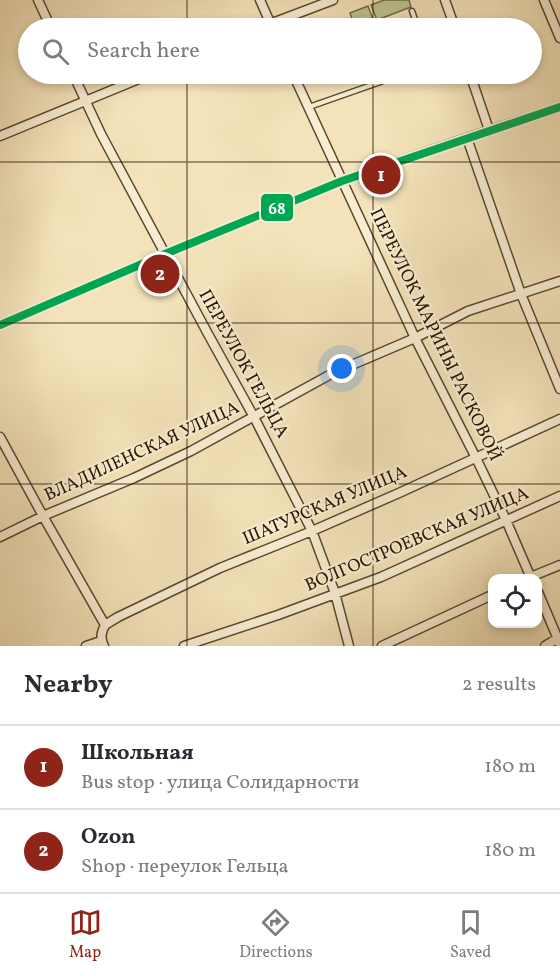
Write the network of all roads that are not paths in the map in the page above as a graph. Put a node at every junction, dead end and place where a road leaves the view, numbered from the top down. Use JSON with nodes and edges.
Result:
{"nodes":[{"id":1,"x":38,"y":0,"type":"edge"},
{"id":2,"x":260,"y":0,"type":"edge"},
{"id":3,"x":333,"y":0,"type":"edge"},
{"id":4,"x":445,"y":0,"type":"edge"},
{"id":5,"x":544,"y":0,"type":"edge"},
{"id":6,"x":412,"y":10,"type":"dead end"},
{"id":7,"x":46,"y":18,"type":"edge"},
{"id":8,"x":268,"y":18,"type":"edge"},
{"id":9,"x":290,"y":18,"type":"edge"},
{"id":10,"x":415,"y":18,"type":"edge"},
{"id":11,"x":451,"y":18,"type":"edge"},
{"id":12,"x":560,"y":38,"type":"edge"},
{"id":13,"x":77,"y":84,"type":"edge"},
{"id":14,"x":127,"y":84,"type":"edge"},
{"id":15,"x":298,"y":84,"type":"edge"},
{"id":16,"x":375,"y":84,"type":"edge"},
{"id":17,"x":474,"y":84,"type":"edge"},
{"id":18,"x":85,"y":101,"type":"junction"},
{"id":19,"x":560,"y":107,"type":"edge"},
{"id":20,"x":309,"y":108,"type":"junction"},
{"id":21,"x":489,"y":130,"type":"junction"},
{"id":22,"x":0,"y":136,"type":"edge"},
{"id":23,"x":467,"y":138,"type":"junction"},
{"id":24,"x":342,"y":181,"type":"junction"},
{"id":25,"x":165,"y":254,"type":"junction"},
{"id":26,"x":560,"y":281,"type":"edge"},
{"id":27,"x":521,"y":294,"type":"junction"},
{"id":28,"x":0,"y":325,"type":"edge"},
{"id":29,"x":415,"y":338,"type":"junction"},
{"id":30,"x":560,"y":389,"type":"edge"},
{"id":31,"x":254,"y":417,"type":"junction"},
{"id":32,"x":560,"y":419,"type":"edge"},
{"id":33,"x":0,"y":437,"type":"edge"},
{"id":34,"x":476,"y":458,"type":"junction"},
{"id":35,"x":560,"y":496,"type":"edge"},
{"id":36,"x":43,"y":516,"type":"junction"},
{"id":37,"x":506,"y":520,"type":"junction"},
{"id":38,"x":312,"y":531,"type":"junction"},
{"id":39,"x":0,"y":537,"type":"edge"},
{"id":40,"x":560,"y":565,"type":"edge"},
{"id":41,"x":528,"y":574,"type":"edge"},
{"id":42,"x":539,"y":574,"type":"edge"},
{"id":43,"x":335,"y":593,"type":"junction"},
{"id":44,"x":488,"y":597,"type":"edge"},
{"id":45,"x":542,"y":603,"type":"edge"},
{"id":46,"x":105,"y":625,"type":"junction"},
{"id":47,"x":559,"y":641,"type":"edge"},
{"id":48,"x":102,"y":643,"type":"edge"},
{"id":49,"x":86,"y":646,"type":"edge"},
{"id":50,"x":184,"y":646,"type":"edge"},
{"id":51,"x":349,"y":646,"type":"edge"},
{"id":52,"x":382,"y":646,"type":"edge"},
{"id":53,"x":545,"y":646,"type":"edge"}],
"edges":[{"from":1,"to":7,"type":"street"},
{"from":2,"to":8,"type":"street"},
{"from":3,"to":9,"type":"street"},
{"from":4,"to":11,"type":"street"},
{"from":5,"to":12,"type":"street"},
{"from":6,"to":10,"type":"lane"},
{"from":13,"to":18,"type":"street","name":"ПЕРЕУЛОК ГЕЛЬЦА"},
{"from":14,"to":18,"type":"street"},
{"from":15,"to":20,"type":"street","name":"ПЕРЕУЛОК МАРИНЫ РАСКОВОЙ"},
{"from":16,"to":20,"type":"lane"},
{"from":17,"to":21,"type":"street"},
{"from":18,"to":22,"type":"street"},
{"from":18,"to":25,"type":"street","name":"ПЕРЕУЛОК ГЕЛЬЦА"},
{"from":19,"to":21,"type":"street"},
{"from":20,"to":24,"type":"street","name":"ПЕРЕУЛОК МАРИНЫ РАСКОВОЙ"},
{"from":21,"to":23,"type":"street"},
{"from":23,"to":24,"type":"street"},
{"from":23,"to":27,"type":"street"},
{"from":24,"to":25,"type":"street"},
{"from":24,"to":29,"type":"street","name":"ПЕРЕУЛОК МАРИНЫ РАСКОВОЙ"},
{"from":25,"to":28,"type":"street"},
{"from":25,"to":31,"type":"street","name":"ПЕРЕУЛОК ГЕЛЬЦА"},
{"from":26,"to":27,"type":"street","name":"ВЛАДИЛЕНСКАЯ УЛИЦА"},
{"from":27,"to":29,"type":"street","name":"ВЛАДИЛЕНСКАЯ УЛИЦА"},
{"from":27,"to":30,"type":"street"},
{"from":29,"to":31,"type":"street","name":"ВЛАДИЛЕНСКАЯ УЛИЦА"},
{"from":29,"to":34,"type":"street","name":"ПЕРЕУЛОК МАРИНЫ РАСКОВОЙ"},
{"from":31,"to":36,"type":"street","name":"ВЛАДИЛЕНСКАЯ УЛИЦА"},
{"from":31,"to":38,"type":"street","name":"ПЕРЕУЛОК ГЕЛЬЦА"},
{"from":32,"to":34,"type":"street","name":"ШАТУРСКАЯ УЛИЦА"},
{"from":33,"to":36,"type":"street"},
{"from":34,"to":37,"type":"street","name":"ПЕРЕУЛОК МАРИНЫ РАСКОВОЙ"},
{"from":34,"to":38,"type":"street","name":"ШАТУРСКАЯ УЛИЦА"},
{"from":35,"to":37,"type":"street","name":"ВОЛГОСТРОЕВСКАЯ УЛИЦА"},
{"from":36,"to":39,"type":"street","name":"ВЛАДИЛЕНСКАЯ УЛИЦА"},
{"from":36,"to":46,"type":"street"},
{"from":37,"to":41,"type":"street","name":"ПЕРЕУЛОК МАРИНЫ РАСКОВОЙ"},
{"from":37,"to":43,"type":"street","name":"ВОЛГОСТРОЕВСКАЯ УЛИЦА"},
{"from":38,"to":43,"type":"street","name":"ПЕРЕУЛОК ГЕЛЬЦА"},
{"from":38,"to":46,"type":"street","name":"ШАТУРСКАЯ УЛИЦА"},
{"from":40,"to":42,"type":"street"},
{"from":43,"to":50,"type":"street","name":"ВОЛГОСТРОЕВСКАЯ УЛИЦА"},
{"from":43,"to":51,"type":"street","name":"ПЕРЕУЛОК ГЕЛЬЦА"},
{"from":44,"to":52,"type":"street"},
{"from":45,"to":47,"type":"street"},
{"from":46,"to":48,"type":"street"},
{"from":47,"to":53,"type":"street"},
{"from":48,"to":49,"type":"street"}]}
